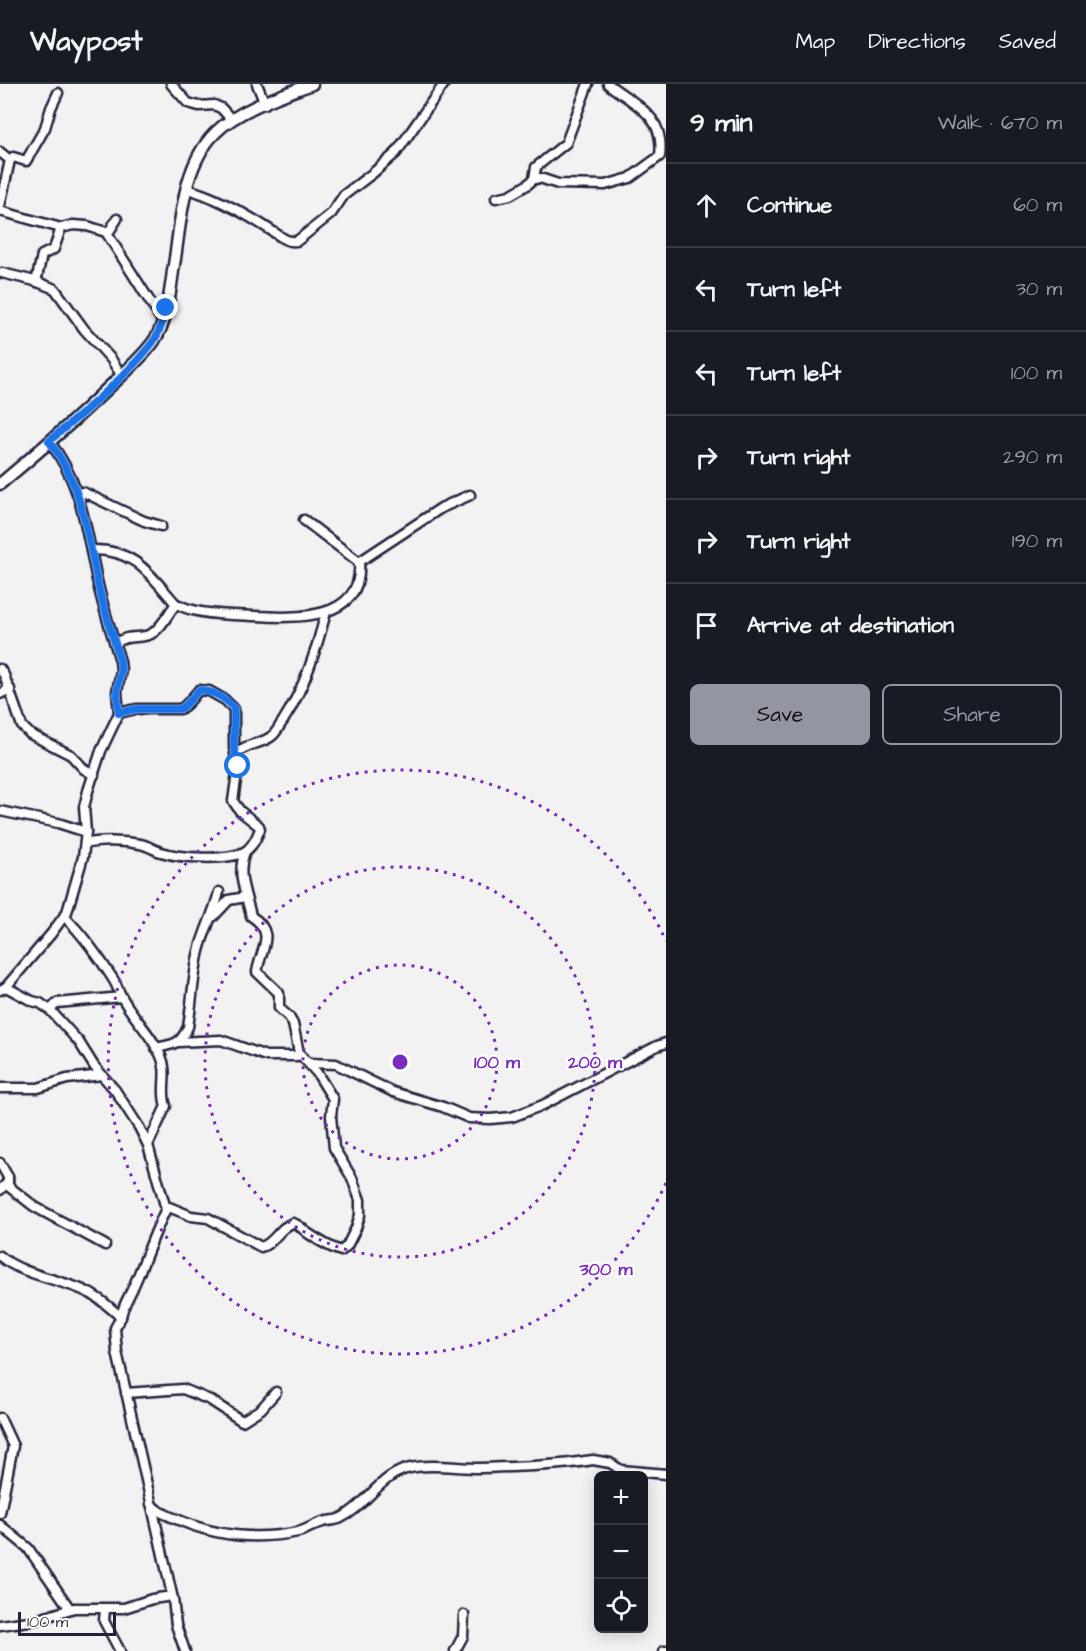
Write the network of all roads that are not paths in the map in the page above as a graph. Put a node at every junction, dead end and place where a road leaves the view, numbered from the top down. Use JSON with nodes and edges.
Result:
{"nodes":[{"id":1,"x":171,"y":84,"type":"edge"},
{"id":2,"x":257,"y":84,"type":"edge"},
{"id":3,"x":312,"y":84,"type":"edge"},
{"id":4,"x":444,"y":84,"type":"edge"},
{"id":5,"x":588,"y":84,"type":"edge"},
{"id":6,"x":608,"y":84,"type":"edge"},
{"id":7,"x":58,"y":93,"type":"dead end"},
{"id":8,"x":265,"y":104,"type":"junction"},
{"id":9,"x":232,"y":120,"type":"junction"},
{"id":10,"x":0,"y":152,"type":"edge"},
{"id":11,"x":10,"y":160,"type":"junction"},
{"id":12,"x":534,"y":179,"type":"junction"},
{"id":13,"x":187,"y":189,"type":"junction"},
{"id":14,"x":496,"y":198,"type":"dead end"},
{"id":15,"x":0,"y":206,"type":"edge"},
{"id":16,"x":0,"y":211,"type":"edge"},
{"id":17,"x":117,"y":219,"type":"dead end"},
{"id":18,"x":60,"y":228,"type":"junction"},
{"id":19,"x":105,"y":232,"type":"junction"},
{"id":20,"x":2,"y":273,"type":"dead end"},
{"id":21,"x":36,"y":282,"type":"junction"},
{"id":22,"x":163,"y":322,"type":"junction"},
{"id":23,"x":122,"y":376,"type":"junction"},
{"id":24,"x":49,"y":441,"type":"junction"},
{"id":25,"x":0,"y":484,"type":"edge"},
{"id":26,"x":470,"y":495,"type":"dead end"},
{"id":27,"x":80,"y":499,"type":"junction"},
{"id":28,"x":304,"y":520,"type":"dead end"},
{"id":29,"x":161,"y":526,"type":"dead end"},
{"id":30,"x":92,"y":550,"type":"junction"},
{"id":31,"x":359,"y":562,"type":"junction"},
{"id":32,"x":176,"y":604,"type":"junction"},
{"id":33,"x":326,"y":612,"type":"junction"},
{"id":34,"x":115,"y":644,"type":"junction"},
{"id":35,"x":0,"y":669,"type":"edge"},
{"id":36,"x":10,"y":689,"type":"junction"},
{"id":37,"x":0,"y":694,"type":"edge"},
{"id":38,"x":119,"y":713,"type":"junction"},
{"id":39,"x":235,"y":755,"type":"junction"},
{"id":40,"x":94,"y":776,"type":"junction"},
{"id":41,"x":0,"y":811,"type":"edge"},
{"id":42,"x":86,"y":832,"type":"junction"},
{"id":43,"x":85,"y":844,"type":"junction"},
{"id":44,"x":245,"y":852,"type":"junction"},
{"id":45,"x":219,"y":892,"type":"dead end"},
{"id":46,"x":245,"y":897,"type":"junction"},
{"id":47,"x":213,"y":916,"type":"junction"},
{"id":48,"x":65,"y":917,"type":"junction"},
{"id":49,"x":3,"y":988,"type":"edge"},
{"id":50,"x":122,"y":997,"type":"junction"},
{"id":51,"x":50,"y":1010,"type":"junction"},
{"id":52,"x":178,"y":1042,"type":"junction"},
{"id":53,"x":666,"y":1043,"type":"edge"},
{"id":54,"x":156,"y":1048,"type":"junction"},
{"id":55,"x":299,"y":1053,"type":"junction"},
{"id":56,"x":309,"y":1063,"type":"junction"},
{"id":57,"x":102,"y":1076,"type":"junction"},
{"id":58,"x":0,"y":1088,"type":"edge"},
{"id":59,"x":148,"y":1145,"type":"junction"},
{"id":60,"x":0,"y":1163,"type":"edge"},
{"id":61,"x":8,"y":1177,"type":"junction"},
{"id":62,"x":0,"y":1190,"type":"edge"},
{"id":63,"x":166,"y":1209,"type":"junction"},
{"id":64,"x":105,"y":1245,"type":"dead end"},
{"id":65,"x":1,"y":1260,"type":"edge"},
{"id":66,"x":121,"y":1317,"type":"junction"},
{"id":67,"x":276,"y":1392,"type":"dead end"},
{"id":68,"x":126,"y":1393,"type":"junction"},
{"id":69,"x":0,"y":1418,"type":"edge"},
{"id":70,"x":666,"y":1474,"type":"edge"},
{"id":71,"x":151,"y":1504,"type":"junction"},
{"id":72,"x":0,"y":1513,"type":"edge"},
{"id":73,"x":0,"y":1525,"type":"edge"},
{"id":74,"x":172,"y":1596,"type":"junction"},
{"id":75,"x":70,"y":1609,"type":"junction"},
{"id":76,"x":105,"y":1609,"type":"junction"},
{"id":77,"x":464,"y":1616,"type":"dead end"},
{"id":78,"x":0,"y":1625,"type":"edge"},
{"id":79,"x":120,"y":1651,"type":"edge"},
{"id":80,"x":185,"y":1651,"type":"edge"},
{"id":81,"x":455,"y":1651,"type":"edge"}],
"edges":[{"from":1,"to":9,"type":"street"},
{"from":2,"to":8,"type":"street"},
{"from":3,"to":8,"type":"main road"},
{"from":4,"to":13,"type":"street"},
{"from":5,"to":12,"type":"street"},
{"from":6,"to":12,"type":"street"},
{"from":7,"to":11,"type":"street"},
{"from":8,"to":9,"type":"main road"},
{"from":9,"to":13,"type":"main road"},
{"from":10,"to":11,"type":"street"},
{"from":11,"to":15,"type":"street"},
{"from":12,"to":14,"type":"street"},
{"from":13,"to":22,"type":"main road"},
{"from":16,"to":18,"type":"street"},
{"from":17,"to":19,"type":"street"},
{"from":18,"to":19,"type":"street"},
{"from":18,"to":21,"type":"street"},
{"from":19,"to":22,"type":"street"},
{"from":20,"to":21,"type":"street"},
{"from":21,"to":23,"type":"street"},
{"from":22,"to":23,"type":"main road"},
{"from":23,"to":24,"type":"main road"},
{"from":24,"to":25,"type":"main road"},
{"from":24,"to":27,"type":"street"},
{"from":26,"to":31,"type":"street"},
{"from":27,"to":29,"type":"street"},
{"from":27,"to":30,"type":"street"},
{"from":28,"to":31,"type":"street"},
{"from":30,"to":32,"type":"street"},
{"from":30,"to":34,"type":"street"},
{"from":31,"to":33,"type":"street"},
{"from":32,"to":33,"type":"street"},
{"from":32,"to":34,"type":"street"},
{"from":33,"to":39,"type":"street"},
{"from":34,"to":38,"type":"street"},
{"from":35,"to":36,"type":"street"},
{"from":36,"to":37,"type":"street"},
{"from":36,"to":40,"type":"street"},
{"from":38,"to":39,"type":"street"},
{"from":38,"to":40,"type":"street"},
{"from":39,"to":44,"type":"street"},
{"from":40,"to":42,"type":"street"},
{"from":41,"to":42,"type":"street"},
{"from":42,"to":43,"type":"street"},
{"from":43,"to":44,"type":"street"},
{"from":43,"to":48,"type":"street"},
{"from":44,"to":46,"type":"street"},
{"from":45,"to":47,"type":"street"},
{"from":46,"to":47,"type":"street"},
{"from":46,"to":55,"type":"street"},
{"from":47,"to":52,"type":"street"},
{"from":48,"to":49,"type":"street"},
{"from":48,"to":50,"type":"street"},
{"from":49,"to":51,"type":"street"},
{"from":50,"to":51,"type":"street"},
{"from":50,"to":54,"type":"street"},
{"from":51,"to":57,"type":"street"},
{"from":52,"to":54,"type":"street"},
{"from":52,"to":55,"type":"street"},
{"from":53,"to":56,"type":"street"},
{"from":54,"to":59,"type":"street"},
{"from":55,"to":56,"type":"street"},
{"from":56,"to":63,"type":"street"},
{"from":57,"to":58,"type":"street"},
{"from":57,"to":59,"type":"street"},
{"from":59,"to":63,"type":"street"},
{"from":60,"to":61,"type":"street"},
{"from":61,"to":62,"type":"street"},
{"from":61,"to":64,"type":"street"},
{"from":63,"to":66,"type":"street"},
{"from":65,"to":66,"type":"street"},
{"from":66,"to":68,"type":"street"},
{"from":67,"to":68,"type":"street"},
{"from":68,"to":71,"type":"street"},
{"from":69,"to":72,"type":"street"},
{"from":70,"to":71,"type":"street"},
{"from":71,"to":74,"type":"street"},
{"from":73,"to":75,"type":"street"},
{"from":74,"to":76,"type":"street"},
{"from":74,"to":80,"type":"street"},
{"from":75,"to":76,"type":"street"},
{"from":75,"to":78,"type":"street"},
{"from":76,"to":79,"type":"street"},
{"from":77,"to":81,"type":"street"}]}
